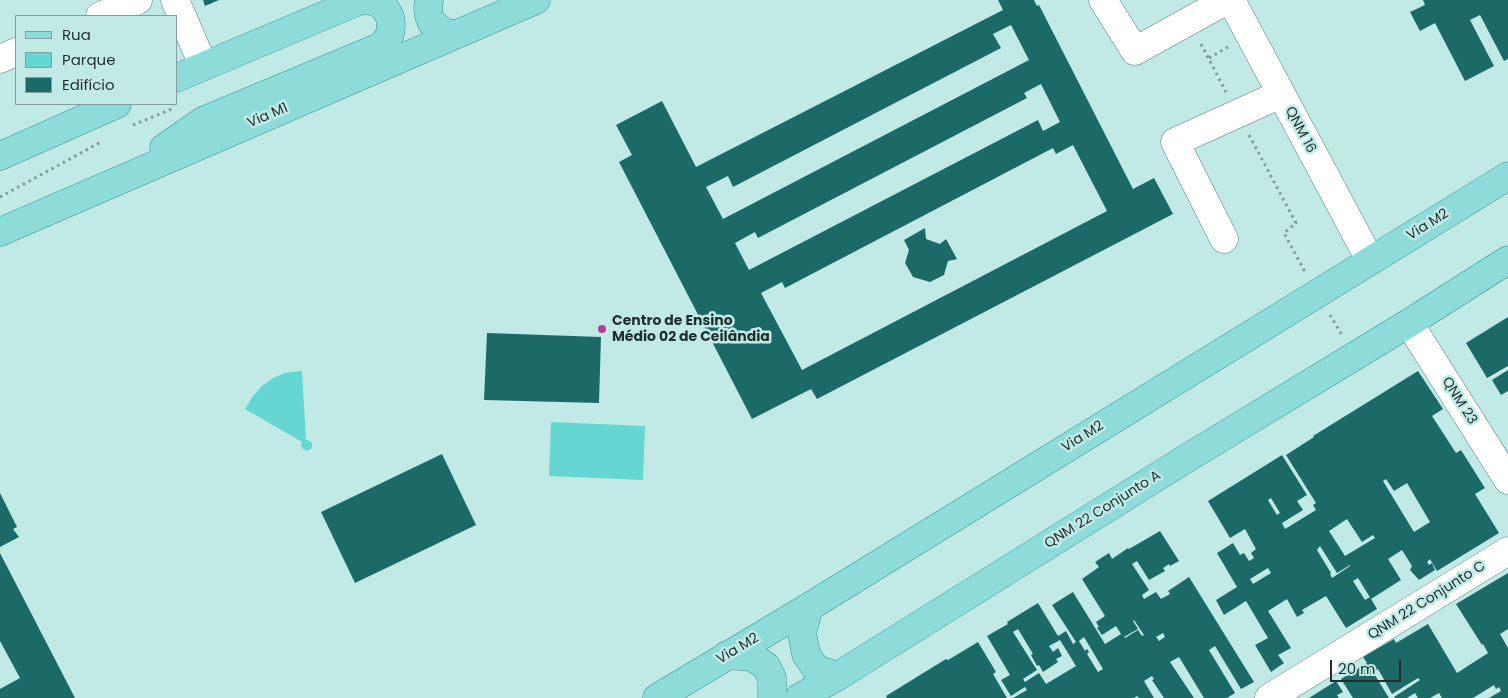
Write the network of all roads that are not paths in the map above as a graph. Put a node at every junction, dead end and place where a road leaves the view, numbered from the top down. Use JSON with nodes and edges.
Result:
{"nodes":[{"id":1,"x":138,"y":0,"type":"edge"},
{"id":2,"x":175,"y":0,"type":"edge"},
{"id":3,"x":429,"y":0,"type":"edge"},
{"id":4,"x":536,"y":0,"type":"edge"},
{"id":5,"x":1103,"y":0,"type":"edge"},
{"id":6,"x":1229,"y":0,"type":"edge"},
{"id":7,"x":358,"y":1,"type":"edge"},
{"id":8,"x":102,"y":15,"type":"edge"},
{"id":9,"x":459,"y":33,"type":"junction"},
{"id":10,"x":15,"y":52,"type":"edge"},
{"id":11,"x":0,"y":59,"type":"edge"},
{"id":12,"x":203,"y":66,"type":"junction"},
{"id":13,"x":178,"y":77,"type":"edge"},
{"id":14,"x":1281,"y":94,"type":"junction"},
{"id":15,"x":115,"y":105,"type":"edge"},
{"id":16,"x":0,"y":156,"type":"edge"},
{"id":17,"x":1508,"y":176,"type":"edge"},
{"id":18,"x":118,"y":180,"type":"junction"},
{"id":19,"x":0,"y":232,"type":"edge"},
{"id":20,"x":1224,"y":239,"type":"dead end"},
{"id":21,"x":1370,"y":260,"type":"junction"},
{"id":22,"x":1508,"y":260,"type":"edge"},
{"id":23,"x":1409,"y":324,"type":"junction"},
{"id":24,"x":1508,"y":480,"type":"edge"},
{"id":25,"x":1508,"y":551,"type":"edge"},
{"id":26,"x":809,"y":607,"type":"junction"},
{"id":27,"x":727,"y":656,"type":"junction"},
{"id":28,"x":838,"y":676,"type":"junction"},
{"id":29,"x":657,"y":698,"type":"edge"},
{"id":30,"x":772,"y":698,"type":"edge"},
{"id":31,"x":799,"y":698,"type":"edge"},
{"id":32,"x":1268,"y":698,"type":"edge"}],
"edges":[{"from":1,"to":8,"type":"street"},
{"from":2,"to":12,"type":"street"},
{"from":3,"to":9,"type":"main road"},
{"from":4,"to":9,"type":"main road","name":"Via M1"},
{"from":5,"to":6,"type":"street"},
{"from":6,"to":14,"type":"street","name":"QNM 16"},
{"from":7,"to":12,"type":"main road"},
{"from":7,"to":18,"type":"main road"},
{"from":9,"to":18,"type":"main road","name":"Via M1"},
{"from":10,"to":11,"type":"street"},
{"from":12,"to":13,"type":"main road"},
{"from":14,"to":20,"type":"street"},
{"from":14,"to":21,"type":"street","name":"QNM 16"},
{"from":15,"to":16,"type":"main road"},
{"from":17,"to":21,"type":"main road","name":"Via M2"},
{"from":18,"to":19,"type":"main road","name":"Via M1"},
{"from":21,"to":26,"type":"main road","name":"Via M2"},
{"from":22,"to":23,"type":"main road","name":"QNM 22 Conjunto A"},
{"from":23,"to":24,"type":"street","name":"QNM 23"},
{"from":23,"to":28,"type":"main road","name":"QNM 22 Conjunto A"},
{"from":25,"to":32,"type":"street","name":"QNM 22 Conjunto C"},
{"from":26,"to":27,"type":"main road","name":"Via M2"},
{"from":26,"to":28,"type":"main road"},
{"from":27,"to":29,"type":"main road","name":"Via M2"},
{"from":27,"to":30,"type":"main road"},
{"from":28,"to":31,"type":"main road","name":"QNM 22 Conjunto A"}]}
